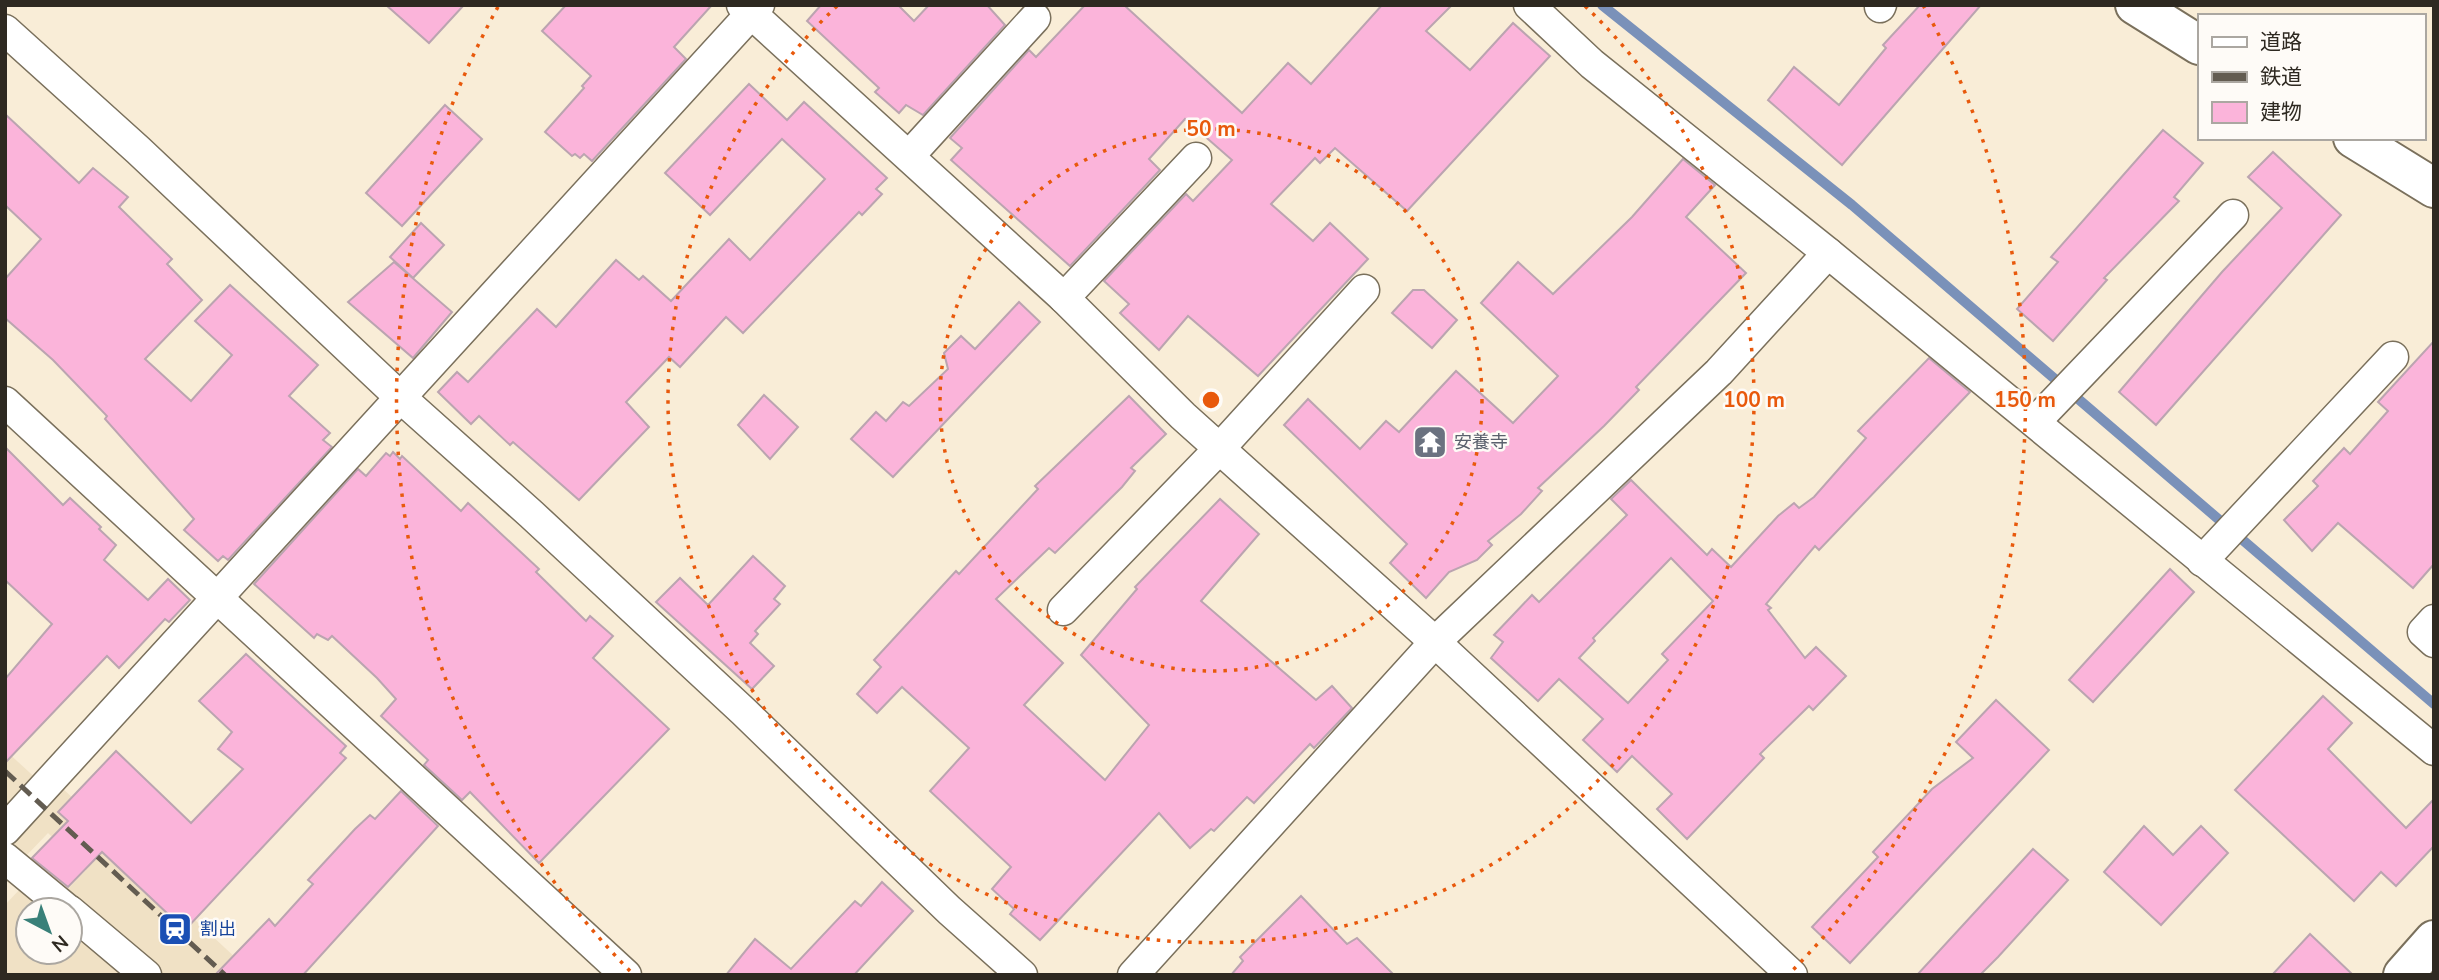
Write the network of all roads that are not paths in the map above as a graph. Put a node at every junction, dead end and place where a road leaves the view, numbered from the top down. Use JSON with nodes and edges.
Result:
{"nodes":[{"id":1,"x":1530,"y":5,"type":"edge"},
{"id":2,"x":2135,"y":5,"type":"edge"},
{"id":3,"x":751,"y":8,"type":"edge"},
{"id":4,"x":1035,"y":18,"type":"dead end"},
{"id":5,"x":5,"y":30,"type":"edge"},
{"id":6,"x":2198,"y":43,"type":"edge"},
{"id":7,"x":2356,"y":140,"type":"edge"},
{"id":8,"x":909,"y":156,"type":"junction"},
{"id":9,"x":1196,"y":158,"type":"dead end"},
{"id":10,"x":2434,"y":188,"type":"edge"},
{"id":11,"x":2233,"y":215,"type":"dead end"},
{"id":12,"x":1828,"y":253,"type":"junction"},
{"id":13,"x":1364,"y":290,"type":"dead end"},
{"id":14,"x":1064,"y":298,"type":"junction"},
{"id":15,"x":2393,"y":357,"type":"dead end"},
{"id":16,"x":401,"y":398,"type":"junction"},
{"id":17,"x":5,"y":402,"type":"edge"},
{"id":18,"x":2042,"y":414,"type":"junction"},
{"id":19,"x":1221,"y":447,"type":"junction"},
{"id":20,"x":2220,"y":541,"type":"junction"},
{"id":21,"x":219,"y":599,"type":"junction"},
{"id":22,"x":1063,"y":610,"type":"dead end"},
{"id":23,"x":2434,"y":620,"type":"edge"},
{"id":24,"x":1435,"y":642,"type":"junction"},
{"id":25,"x":2434,"y":642,"type":"edge"},
{"id":26,"x":2434,"y":750,"type":"edge"},
{"id":27,"x":5,"y":830,"type":"edge"},
{"id":28,"x":5,"y":858,"type":"edge"},
{"id":29,"x":51,"y":896,"type":"edge"},
{"id":30,"x":84,"y":923,"type":"edge"},
{"id":31,"x":2434,"y":940,"type":"edge"},
{"id":32,"x":146,"y":975,"type":"edge"},
{"id":33,"x":626,"y":975,"type":"edge"},
{"id":34,"x":1022,"y":975,"type":"edge"},
{"id":35,"x":1133,"y":975,"type":"edge"},
{"id":36,"x":1792,"y":975,"type":"edge"},
{"id":37,"x":2403,"y":975,"type":"edge"}],
"edges":[{"from":1,"to":12,"type":"street"},
{"from":2,"to":6,"type":"street"},
{"from":3,"to":8,"type":"street"},
{"from":3,"to":16,"type":"street"},
{"from":4,"to":8,"type":"street"},
{"from":5,"to":16,"type":"street"},
{"from":7,"to":10,"type":"street"},
{"from":8,"to":14,"type":"street"},
{"from":9,"to":14,"type":"street"},
{"from":11,"to":18,"type":"street"},
{"from":12,"to":18,"type":"street"},
{"from":12,"to":24,"type":"street"},
{"from":13,"to":19,"type":"street"},
{"from":14,"to":19,"type":"street"},
{"from":15,"to":20,"type":"street"},
{"from":16,"to":21,"type":"street"},
{"from":16,"to":34,"type":"street"},
{"from":17,"to":21,"type":"street"},
{"from":18,"to":20,"type":"street"},
{"from":19,"to":22,"type":"street"},
{"from":19,"to":24,"type":"street"},
{"from":20,"to":26,"type":"street"},
{"from":21,"to":27,"type":"street"},
{"from":21,"to":33,"type":"street"},
{"from":23,"to":25,"type":"street"},
{"from":24,"to":35,"type":"street"},
{"from":24,"to":36,"type":"street"},
{"from":28,"to":29,"type":"street"},
{"from":30,"to":32,"type":"street"},
{"from":31,"to":37,"type":"street"}]}
